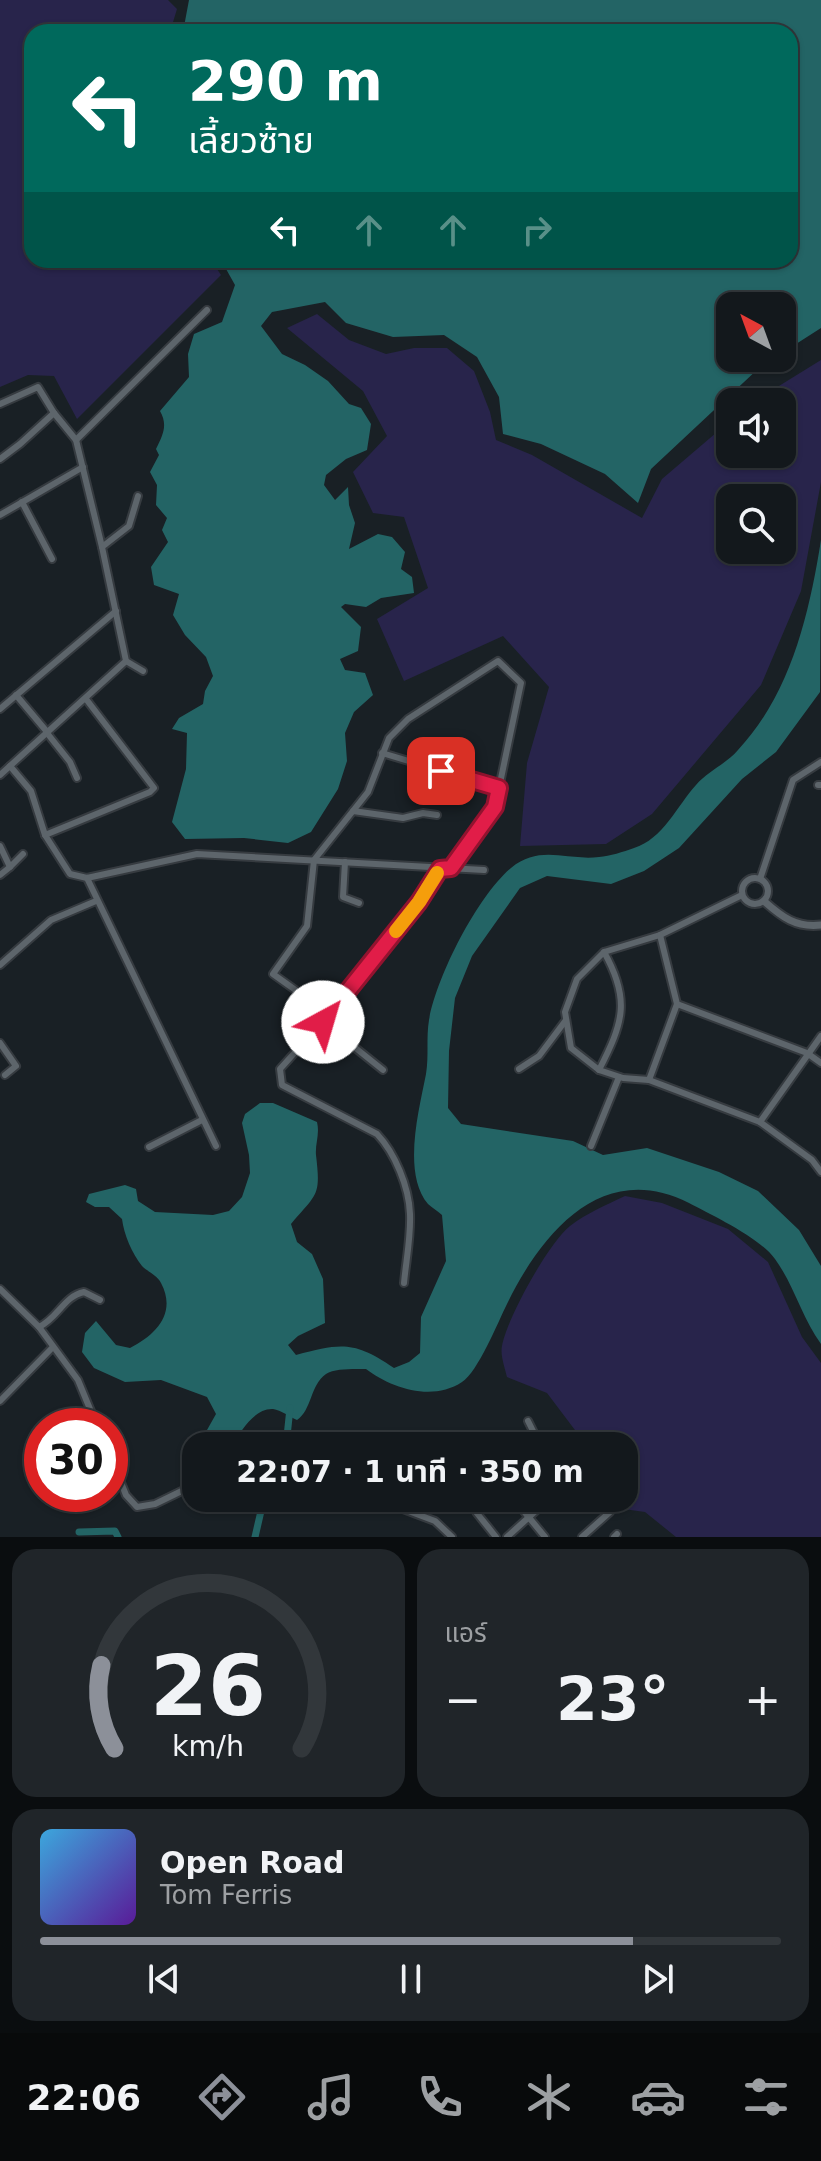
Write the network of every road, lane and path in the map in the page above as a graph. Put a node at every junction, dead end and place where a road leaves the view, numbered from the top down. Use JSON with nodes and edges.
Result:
{"nodes":[{"id":1,"x":207,"y":310,"type":"dead end"},
{"id":2,"x":0,"y":404,"type":"edge"},
{"id":3,"x":54,"y":413,"type":"junction"},
{"id":4,"x":76,"y":440,"type":"junction"},
{"id":5,"x":0,"y":459,"type":"edge"},
{"id":6,"x":83,"y":467,"type":"junction"},
{"id":7,"x":138,"y":496,"type":"dead end"},
{"id":8,"x":22,"y":502,"type":"junction"},
{"id":9,"x":0,"y":515,"type":"edge"},
{"id":10,"x":102,"y":547,"type":"junction"},
{"id":11,"x":52,"y":559,"type":"dead end"},
{"id":12,"x":116,"y":611,"type":"junction"},
{"id":13,"x":126,"y":661,"type":"junction"},
{"id":14,"x":143,"y":671,"type":"dead end"},
{"id":15,"x":16,"y":695,"type":"junction"},
{"id":16,"x":86,"y":699,"type":"junction"},
{"id":17,"x":0,"y":709,"type":"edge"},
{"id":18,"x":48,"y":733,"type":"junction"},
{"id":19,"x":382,"y":753,"type":"junction"},
{"id":20,"x":821,"y":762,"type":"edge"},
{"id":21,"x":10,"y":766,"type":"junction"},
{"id":22,"x":0,"y":775,"type":"edge"},
{"id":23,"x":77,"y":778,"type":"dead end"},
{"id":24,"x":499,"y":788,"type":"junction"},
{"id":25,"x":353,"y":811,"type":"junction"},
{"id":26,"x":437,"y":815,"type":"dead end"},
{"id":27,"x":45,"y":835,"type":"junction"},
{"id":28,"x":0,"y":846,"type":"edge"},
{"id":29,"x":23,"y":854,"type":"dead end"},
{"id":30,"x":314,"y":860,"type":"junction"},
{"id":31,"x":345,"y":862,"type":"junction"},
{"id":32,"x":10,"y":867,"type":"junction"},
{"id":33,"x":451,"y":868,"type":"junction"},
{"id":34,"x":440,"y":869,"type":"junction"},
{"id":35,"x":484,"y":870,"type":"dead end"},
{"id":36,"x":0,"y":875,"type":"edge"},
{"id":37,"x":87,"y":878,"type":"junction"},
{"id":38,"x":760,"y":879,"type":"junction"},
{"id":39,"x":742,"y":895,"type":"junction"},
{"id":40,"x":96,"y":901,"type":"junction"},
{"id":41,"x":764,"y":901,"type":"junction"},
{"id":42,"x":359,"y":903,"type":"dead end"},
{"id":43,"x":821,"y":925,"type":"edge"},
{"id":44,"x":660,"y":935,"type":"junction"},
{"id":45,"x":604,"y":952,"type":"junction"},
{"id":46,"x":0,"y":965,"type":"edge"},
{"id":47,"x":677,"y":1004,"type":"junction"},
{"id":48,"x":329,"y":1014,"type":"junction"},
{"id":49,"x":566,"y":1020,"type":"junction"},
{"id":50,"x":323,"y":1022,"type":"junction"},
{"id":51,"x":821,"y":1036,"type":"edge"},
{"id":52,"x":0,"y":1043,"type":"edge"},
{"id":53,"x":807,"y":1053,"type":"junction"},
{"id":54,"x":821,"y":1063,"type":"edge"},
{"id":55,"x":519,"y":1069,"type":"dead end"},
{"id":56,"x":383,"y":1070,"type":"dead end"},
{"id":57,"x":599,"y":1070,"type":"junction"},
{"id":58,"x":5,"y":1075,"type":"dead end"},
{"id":59,"x":619,"y":1077,"type":"junction"},
{"id":60,"x":649,"y":1080,"type":"junction"},
{"id":61,"x":202,"y":1120,"type":"junction"},
{"id":62,"x":760,"y":1122,"type":"junction"},
{"id":63,"x":216,"y":1146,"type":"dead end"},
{"id":64,"x":591,"y":1146,"type":"dead end"},
{"id":65,"x":149,"y":1147,"type":"dead end"},
{"id":66,"x":821,"y":1172,"type":"edge"},
{"id":67,"x":404,"y":1283,"type":"dead end"},
{"id":68,"x":0,"y":1289,"type":"edge"},
{"id":69,"x":100,"y":1300,"type":"dead end"},
{"id":70,"x":39,"y":1327,"type":"junction"},
{"id":71,"x":52,"y":1348,"type":"junction"},
{"id":72,"x":0,"y":1401,"type":"edge"},
{"id":73,"x":90,"y":1408,"type":"edge"},
{"id":74,"x":528,"y":1421,"type":"dead end"},
{"id":75,"x":534,"y":1432,"type":"edge"},
{"id":76,"x":182,"y":1491,"type":"edge"},
{"id":77,"x":128,"y":1497,"type":"edge"},
{"id":78,"x":411,"y":1512,"type":"edge"},
{"id":79,"x":476,"y":1512,"type":"dead end"},
{"id":80,"x":524,"y":1512,"type":"edge"},
{"id":81,"x":535,"y":1512,"type":"edge"},
{"id":82,"x":610,"y":1512,"type":"dead end"},
{"id":83,"x":529,"y":1518,"type":"junction"},
{"id":84,"x":452,"y":1537,"type":"edge"},
{"id":85,"x":496,"y":1537,"type":"edge"},
{"id":86,"x":507,"y":1537,"type":"edge"},
{"id":87,"x":545,"y":1537,"type":"edge"},
{"id":88,"x":582,"y":1537,"type":"edge"}],
"edges":[{"from":1,"to":4,"type":"street"},
{"from":2,"to":3,"type":"street"},
{"from":3,"to":4,"type":"street"},
{"from":3,"to":5,"type":"street"},
{"from":4,"to":6,"type":"street"},
{"from":6,"to":8,"type":"street"},
{"from":6,"to":10,"type":"street"},
{"from":7,"to":10,"type":"street"},
{"from":8,"to":9,"type":"street"},
{"from":8,"to":11,"type":"street"},
{"from":10,"to":12,"type":"street"},
{"from":12,"to":13,"type":"street"},
{"from":12,"to":15,"type":"street"},
{"from":13,"to":14,"type":"street"},
{"from":13,"to":16,"type":"street"},
{"from":15,"to":17,"type":"street"},
{"from":15,"to":18,"type":"street"},
{"from":16,"to":18,"type":"street"},
{"from":16,"to":27,"type":"street"},
{"from":18,"to":21,"type":"street"},
{"from":18,"to":23,"type":"street"},
{"from":19,"to":24,"type":"street"},
{"from":19,"to":24,"type":"street"},
{"from":19,"to":25,"type":"street"},
{"from":20,"to":38,"type":"street"},
{"from":21,"to":22,"type":"street"},
{"from":21,"to":27,"type":"street"},
{"from":24,"to":33,"type":"street"},
{"from":25,"to":26,"type":"street"},
{"from":25,"to":30,"type":"street"},
{"from":27,"to":37,"type":"street"},
{"from":28,"to":32,"type":"street"},
{"from":29,"to":32,"type":"street"},
{"from":30,"to":31,"type":"street"},
{"from":30,"to":37,"type":"street"},
{"from":30,"to":48,"type":"street"},
{"from":31,"to":34,"type":"street"},
{"from":31,"to":42,"type":"street"},
{"from":32,"to":36,"type":"street"},
{"from":33,"to":34,"type":"street"},
{"from":33,"to":35,"type":"street"},
{"from":34,"to":48,"type":"street"},
{"from":37,"to":40,"type":"street"},
{"from":38,"to":39,"type":"street"},
{"from":38,"to":41,"type":"street"},
{"from":39,"to":41,"type":"street"},
{"from":39,"to":44,"type":"street"},
{"from":40,"to":46,"type":"street"},
{"from":40,"to":61,"type":"street"},
{"from":41,"to":43,"type":"street"},
{"from":44,"to":45,"type":"street"},
{"from":44,"to":47,"type":"street"},
{"from":45,"to":49,"type":"street"},
{"from":45,"to":57,"type":"street"},
{"from":47,"to":53,"type":"street"},
{"from":47,"to":60,"type":"street"},
{"from":48,"to":50,"type":"street"},
{"from":49,"to":55,"type":"street"},
{"from":49,"to":57,"type":"street"},
{"from":50,"to":56,"type":"street"},
{"from":50,"to":67,"type":"street"},
{"from":51,"to":53,"type":"street"},
{"from":52,"to":58,"type":"street"},
{"from":53,"to":54,"type":"street"},
{"from":53,"to":62,"type":"street"},
{"from":57,"to":59,"type":"street"},
{"from":59,"to":60,"type":"street"},
{"from":59,"to":64,"type":"street"},
{"from":60,"to":62,"type":"street"},
{"from":61,"to":63,"type":"street"},
{"from":61,"to":65,"type":"street"},
{"from":62,"to":66,"type":"street"},
{"from":68,"to":70,"type":"street"},
{"from":69,"to":70,"type":"street"},
{"from":70,"to":71,"type":"street"},
{"from":71,"to":72,"type":"street"},
{"from":71,"to":73,"type":"street"},
{"from":74,"to":75,"type":"street"},
{"from":76,"to":77,"type":"street"},
{"from":78,"to":84,"type":"street"},
{"from":79,"to":85,"type":"street"},
{"from":80,"to":83,"type":"street"},
{"from":81,"to":83,"type":"street"},
{"from":82,"to":88,"type":"street"},
{"from":83,"to":86,"type":"street"},
{"from":83,"to":87,"type":"street"}]}
